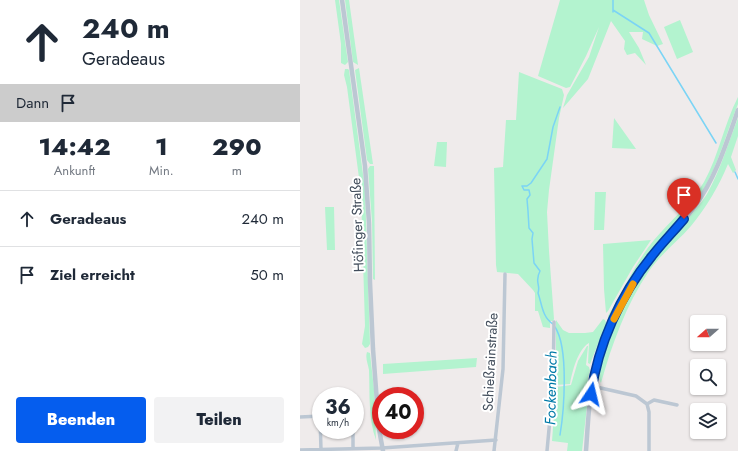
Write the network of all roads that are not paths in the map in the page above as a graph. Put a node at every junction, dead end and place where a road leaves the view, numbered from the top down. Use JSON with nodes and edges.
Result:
{"nodes":[{"id":1,"x":342,"y":0,"type":"edge"},
{"id":2,"x":738,"y":110,"type":"edge"},
{"id":3,"x":505,"y":274,"type":"dead end"},
{"id":4,"x":554,"y":322,"type":"dead end"},
{"id":5,"x":592,"y":386,"type":"junction"},
{"id":6,"x":647,"y":404,"type":"junction"},
{"id":7,"x":677,"y":405,"type":"dead end"},
{"id":8,"x":312,"y":416,"type":"edge"},
{"id":9,"x":300,"y":417,"type":"edge"},
{"id":10,"x":321,"y":439,"type":"edge"},
{"id":11,"x":353,"y":439,"type":"edge"},
{"id":12,"x":496,"y":440,"type":"junction"},
{"id":13,"x":458,"y":443,"type":"junction"},
{"id":14,"x":353,"y":448,"type":"junction"},
{"id":15,"x":364,"y":449,"type":"edge"},
{"id":16,"x":382,"y":449,"type":"edge"},
{"id":17,"x":300,"y":450,"type":"edge"},
{"id":18,"x":311,"y":450,"type":"edge"},
{"id":19,"x":321,"y":450,"type":"junction"},
{"id":20,"x":456,"y":451,"type":"edge"},
{"id":21,"x":494,"y":451,"type":"edge"},
{"id":22,"x":547,"y":451,"type":"edge"},
{"id":23,"x":586,"y":451,"type":"edge"},
{"id":24,"x":649,"y":451,"type":"edge"}],
"edges":[{"from":1,"to":16,"type":"street","name":"Höfinger Straße"},
{"from":2,"to":5,"type":"street"},
{"from":3,"to":12,"type":"street","name":"Schießrainstraße"},
{"from":4,"to":22,"type":"street"},
{"from":5,"to":6,"type":"street"},
{"from":5,"to":23,"type":"street"},
{"from":6,"to":7,"type":"street"},
{"from":6,"to":24,"type":"street"},
{"from":8,"to":9,"type":"street"},
{"from":10,"to":19,"type":"street"},
{"from":11,"to":14,"type":"street"},
{"from":12,"to":13,"type":"street"},
{"from":12,"to":21,"type":"street","name":"Schießrainstraße"},
{"from":13,"to":16,"type":"street"},
{"from":13,"to":20,"type":"street"},
{"from":14,"to":15,"type":"street"},
{"from":14,"to":19,"type":"street"},
{"from":15,"to":16,"type":"street"},
{"from":17,"to":18,"type":"street"},
{"from":18,"to":19,"type":"street"}]}
